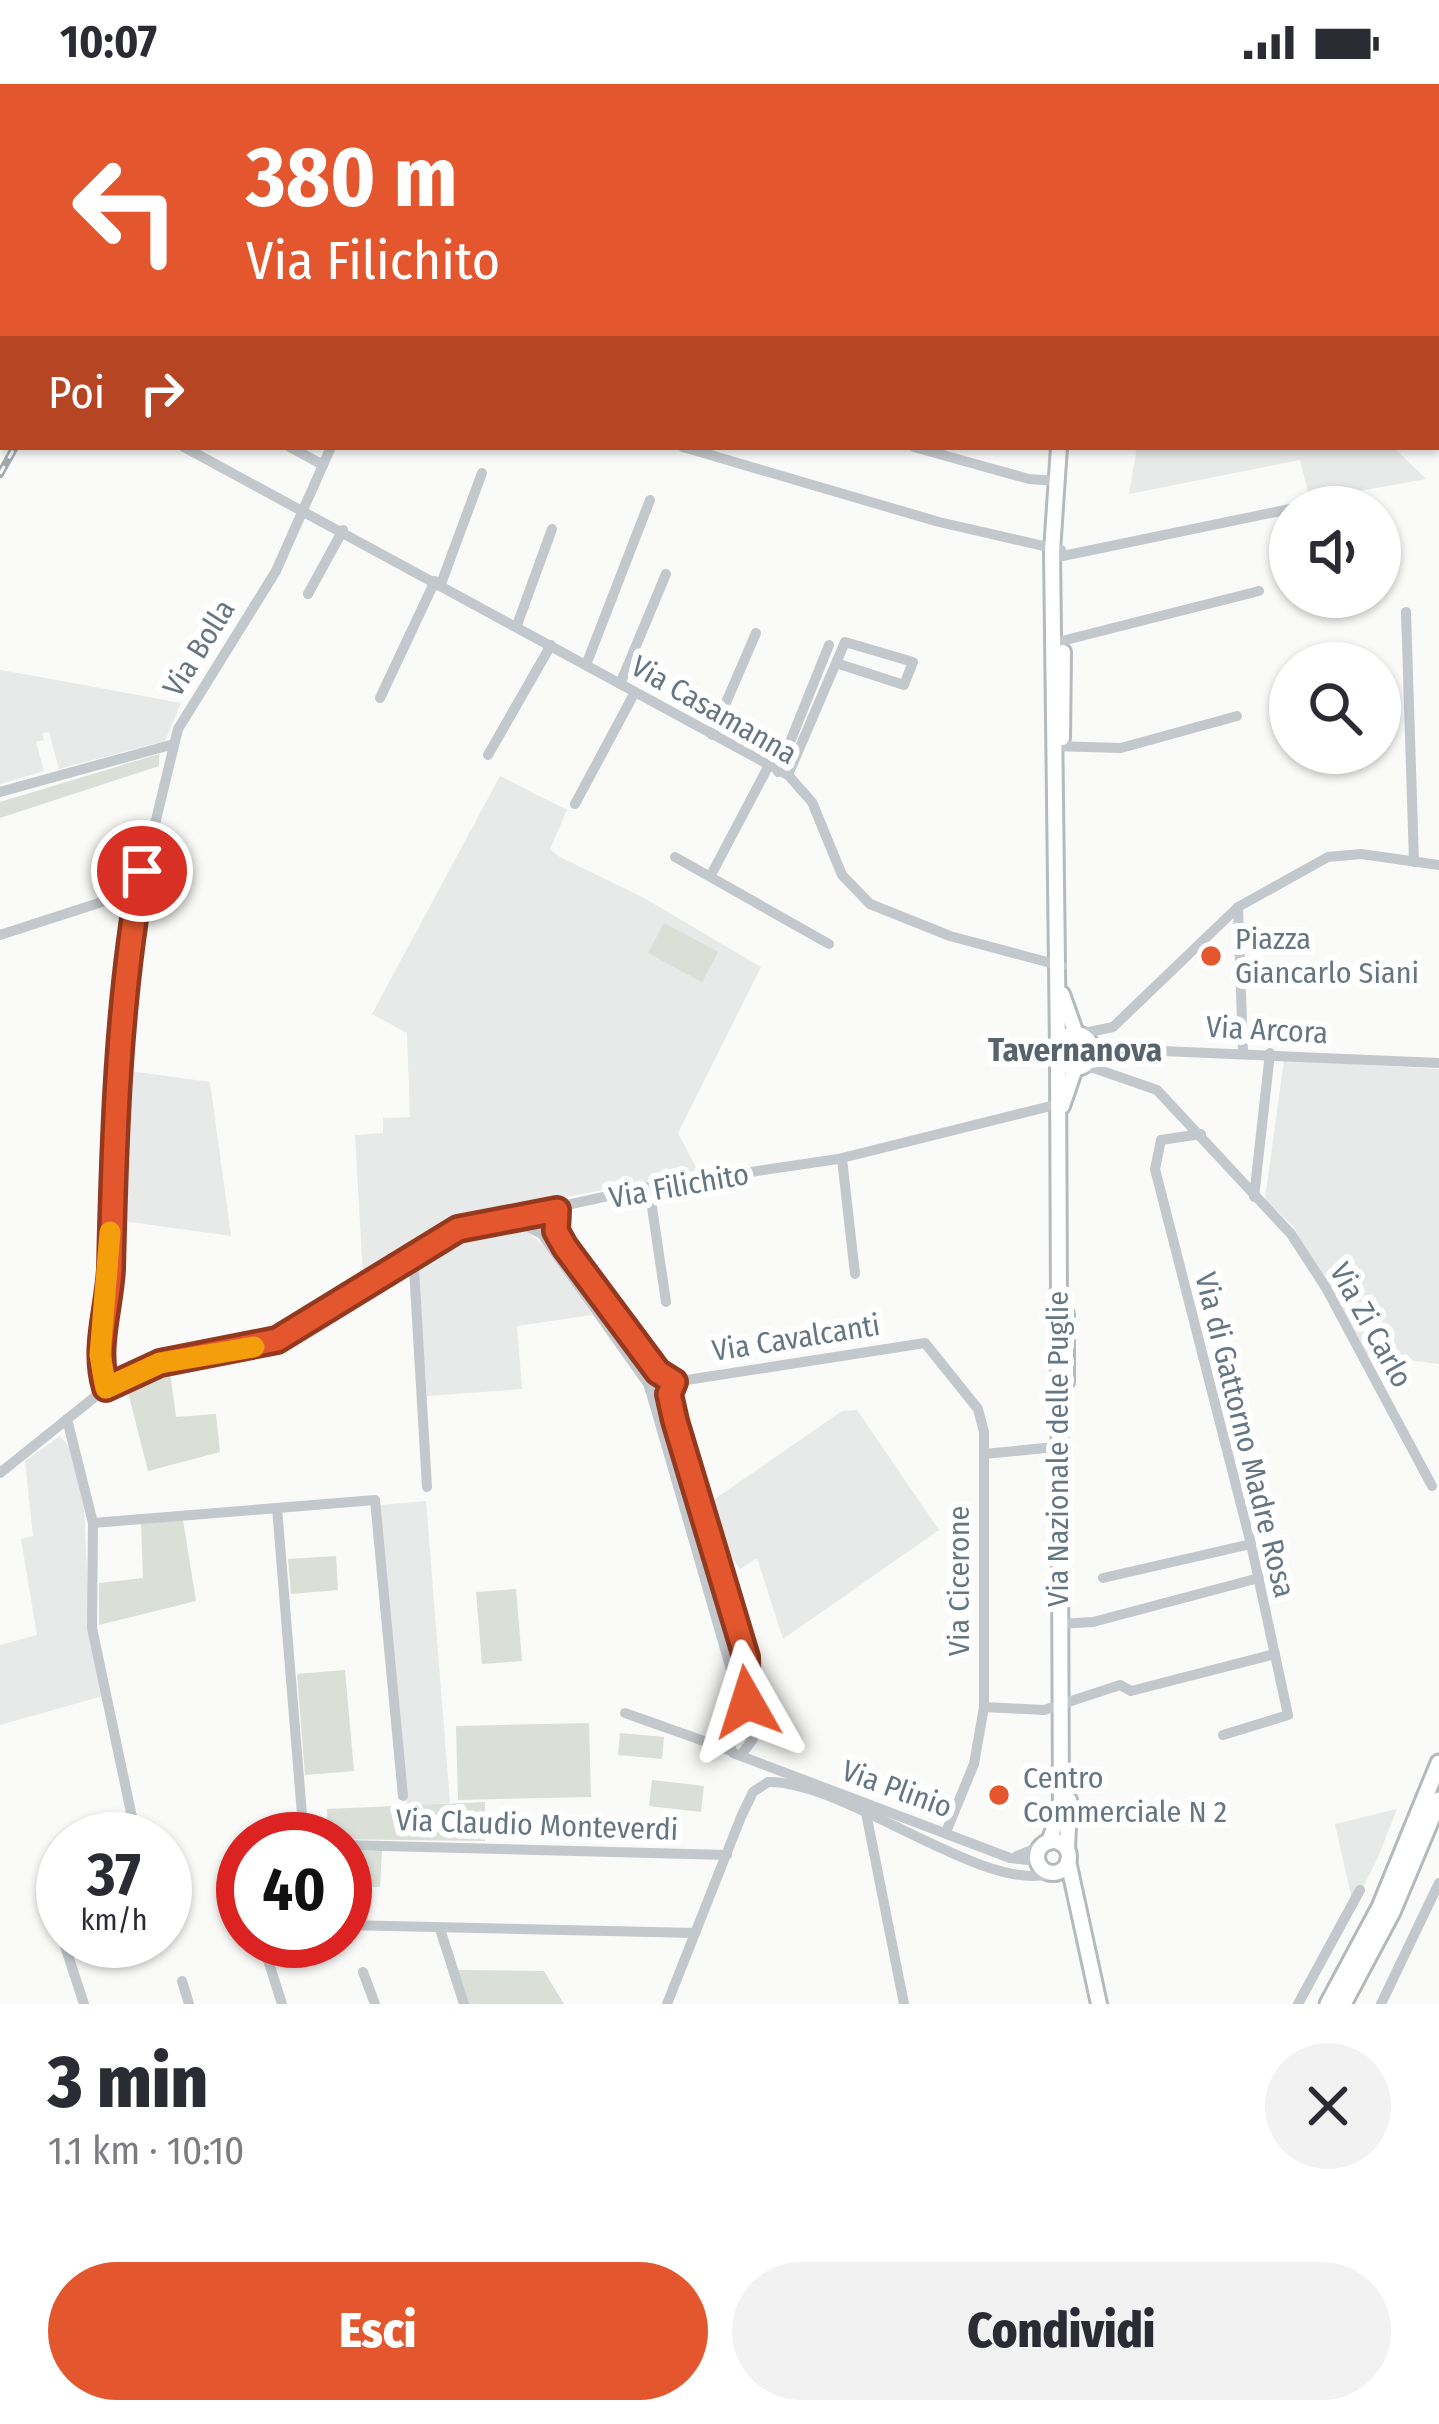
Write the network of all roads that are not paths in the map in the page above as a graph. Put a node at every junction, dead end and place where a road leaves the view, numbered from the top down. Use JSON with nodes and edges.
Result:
{"nodes":[{"id":1,"x":189,"y":450,"type":"edge"},
{"id":2,"x":296,"y":450,"type":"edge"},
{"id":3,"x":330,"y":450,"type":"edge"},
{"id":4,"x":693,"y":450,"type":"edge"},
{"id":5,"x":925,"y":450,"type":"edge"},
{"id":6,"x":1062,"y":450,"type":"edge"},
{"id":7,"x":1063,"y":450,"type":"edge"},
{"id":8,"x":323,"y":465,"type":"junction"},
{"id":9,"x":482,"y":473,"type":"dead end"},
{"id":10,"x":1057,"y":481,"type":"junction"},
{"id":11,"x":650,"y":500,"type":"dead end"},
{"id":12,"x":304,"y":513,"type":"junction"},
{"id":13,"x":1269,"y":513,"type":"edge"},
{"id":14,"x":343,"y":530,"type":"junction"},
{"id":15,"x":552,"y":530,"type":"dead end"},
{"id":16,"x":1057,"y":554,"type":"junction"},
{"id":17,"x":666,"y":574,"type":"dead end"},
{"id":18,"x":438,"y":583,"type":"junction"},
{"id":19,"x":1259,"y":591,"type":"dead end"},
{"id":20,"x":308,"y":594,"type":"dead end"},
{"id":21,"x":1406,"y":612,"type":"dead end"},
{"id":22,"x":517,"y":626,"type":"junction"},
{"id":23,"x":756,"y":633,"type":"dead end"},
{"id":24,"x":1059,"y":642,"type":"junction"},
{"id":25,"x":551,"y":645,"type":"junction"},
{"id":26,"x":829,"y":645,"type":"dead end"},
{"id":27,"x":836,"y":663,"type":"junction"},
{"id":28,"x":586,"y":665,"type":"junction"},
{"id":29,"x":620,"y":684,"type":"junction"},
{"id":30,"x":635,"y":692,"type":"junction"},
{"id":31,"x":380,"y":698,"type":"dead end"},
{"id":32,"x":1237,"y":716,"type":"dead end"},
{"id":33,"x":712,"y":735,"type":"junction"},
{"id":34,"x":174,"y":744,"type":"junction"},
{"id":35,"x":1057,"y":746,"type":"junction"},
{"id":36,"x":488,"y":755,"type":"dead end"},
{"id":37,"x":778,"y":771,"type":"junction"},
{"id":38,"x":0,"y":792,"type":"edge"},
{"id":39,"x":575,"y":804,"type":"dead end"},
{"id":40,"x":675,"y":857,"type":"dead end"},
{"id":41,"x":1414,"y":862,"type":"junction"},
{"id":42,"x":1439,"y":865,"type":"edge"},
{"id":43,"x":712,"y":875,"type":"junction"},
{"id":44,"x":139,"y":890,"type":"junction"},
{"id":45,"x":1238,"y":907,"type":"junction"},
{"id":46,"x":0,"y":935,"type":"edge"},
{"id":47,"x":829,"y":944,"type":"dead end"},
{"id":48,"x":1058,"y":966,"type":"junction"},
{"id":49,"x":1078,"y":1034,"type":"junction"},
{"id":50,"x":1092,"y":1048,"type":"junction"},
{"id":51,"x":1243,"y":1050,"type":"junction"},
{"id":52,"x":1058,"y":1051,"type":"junction"},
{"id":53,"x":1270,"y":1053,"type":"junction"},
{"id":54,"x":1439,"y":1063,"type":"edge"},
{"id":55,"x":1080,"y":1066,"type":"junction"},
{"id":56,"x":1059,"y":1104,"type":"junction"},
{"id":57,"x":1201,"y":1134,"type":"junction"},
{"id":58,"x":842,"y":1159,"type":"junction"},
{"id":59,"x":650,"y":1186,"type":"junction"},
{"id":60,"x":1254,"y":1197,"type":"junction"},
{"id":61,"x":557,"y":1210,"type":"junction"},
{"id":62,"x":506,"y":1217,"type":"junction"},
{"id":63,"x":413,"y":1252,"type":"junction"},
{"id":64,"x":855,"y":1274,"type":"dead end"},
{"id":65,"x":666,"y":1302,"type":"dead end"},
{"id":66,"x":925,"y":1343,"type":"joint"},
{"id":67,"x":658,"y":1372,"type":"junction"},
{"id":68,"x":649,"y":1387,"type":"junction"},
{"id":69,"x":106,"y":1388,"type":"junction"},
{"id":70,"x":671,"y":1388,"type":"junction"},
{"id":71,"x":67,"y":1419,"type":"junction"},
{"id":72,"x":1062,"y":1446,"type":"junction"},
{"id":73,"x":984,"y":1454,"type":"junction"},
{"id":74,"x":0,"y":1473,"type":"edge"},
{"id":75,"x":1432,"y":1486,"type":"dead end"},
{"id":76,"x":427,"y":1487,"type":"dead end"},
{"id":77,"x":277,"y":1508,"type":"junction"},
{"id":78,"x":92,"y":1522,"type":"junction"},
{"id":79,"x":1251,"y":1544,"type":"junction"},
{"id":80,"x":1103,"y":1578,"type":"dead end"},
{"id":81,"x":1259,"y":1578,"type":"junction"},
{"id":82,"x":1064,"y":1623,"type":"junction"},
{"id":83,"x":1275,"y":1654,"type":"junction"},
{"id":84,"x":1064,"y":1704,"type":"junction"},
{"id":85,"x":984,"y":1707,"type":"junction"},
{"id":86,"x":625,"y":1713,"type":"dead end"},
{"id":87,"x":746,"y":1730,"type":"junction"},
{"id":88,"x":731,"y":1731,"type":"junction"},
{"id":89,"x":1223,"y":1735,"type":"dead end"},
{"id":90,"x":741,"y":1751,"type":"junction"},
{"id":91,"x":1439,"y":1763,"type":"edge"},
{"id":92,"x":403,"y":1796,"type":"dead end"},
{"id":93,"x":1439,"y":1800,"type":"edge"},
{"id":94,"x":131,"y":1812,"type":"edge"},
{"id":95,"x":302,"y":1812,"type":"edge"},
{"id":96,"x":866,"y":1813,"type":"junction"},
{"id":97,"x":946,"y":1832,"type":"junction"},
{"id":98,"x":372,"y":1846,"type":"edge"},
{"id":99,"x":727,"y":1855,"type":"junction"},
{"id":100,"x":1051,"y":1859,"type":"junction"},
{"id":101,"x":1439,"y":1883,"type":"edge"},
{"id":102,"x":1360,"y":1890,"type":"dead end"},
{"id":103,"x":372,"y":1926,"type":"edge"},
{"id":104,"x":440,"y":1929,"type":"junction"},
{"id":105,"x":695,"y":1933,"type":"junction"},
{"id":106,"x":72,"y":1968,"type":"edge"},
{"id":107,"x":271,"y":1968,"type":"edge"},
{"id":108,"x":363,"y":1972,"type":"dead end"},
{"id":109,"x":182,"y":1981,"type":"dead end"},
{"id":110,"x":84,"y":2004,"type":"edge"},
{"id":111,"x":189,"y":2004,"type":"edge"},
{"id":112,"x":282,"y":2004,"type":"edge"},
{"id":113,"x":375,"y":2004,"type":"edge"},
{"id":114,"x":464,"y":2004,"type":"edge"},
{"id":115,"x":667,"y":2004,"type":"edge"},
{"id":116,"x":904,"y":2004,"type":"edge"},
{"id":117,"x":1096,"y":2004,"type":"edge"},
{"id":118,"x":1298,"y":2004,"type":"edge"},
{"id":119,"x":1328,"y":2004,"type":"edge"},
{"id":120,"x":1343,"y":2004,"type":"edge"},
{"id":121,"x":1381,"y":2004,"type":"edge"}],
"edges":[{"from":1,"to":12,"type":"street","name":"Via Casamanna"},
{"from":2,"to":8,"type":"street"},
{"from":3,"to":8,"type":"street","name":"Via Bolla"},
{"from":4,"to":16,"type":"street"},
{"from":5,"to":10,"type":"street"},
{"from":6,"to":10,"type":"main road","name":"Via Nazionale delle Puglie"},
{"from":7,"to":16,"type":"main road","name":"Via Nazionale delle Puglie"},
{"from":8,"to":12,"type":"street","name":"Via Bolla"},
{"from":9,"to":18,"type":"street"},
{"from":10,"to":16,"type":"main road","name":"Via Nazionale delle Puglie"},
{"from":11,"to":28,"type":"street"},
{"from":12,"to":14,"type":"street","name":"Via Casamanna"},
{"from":12,"to":34,"type":"street","name":"Via Bolla"},
{"from":13,"to":16,"type":"street"},
{"from":14,"to":18,"type":"street","name":"Via Casamanna"},
{"from":14,"to":20,"type":"street"},
{"from":15,"to":22,"type":"street"},
{"from":16,"to":24,"type":"main road","name":"Via Nazionale delle Puglie"},
{"from":17,"to":29,"type":"street"},
{"from":18,"to":22,"type":"street","name":"Via Casamanna"},
{"from":18,"to":31,"type":"street"},
{"from":19,"to":24,"type":"street"},
{"from":21,"to":41,"type":"street"},
{"from":22,"to":25,"type":"street","name":"Via Casamanna"},
{"from":23,"to":33,"type":"street"},
{"from":24,"to":35,"type":"main road","name":"Via Nazionale delle Puglie"},
{"from":25,"to":28,"type":"street","name":"Via Casamanna"},
{"from":25,"to":36,"type":"street"},
{"from":26,"to":37,"type":"street"},
{"from":27,"to":27,"type":"street"},
{"from":27,"to":37,"type":"street"},
{"from":28,"to":29,"type":"street","name":"Via Casamanna"},
{"from":29,"to":30,"type":"street","name":"Via Casamanna"},
{"from":30,"to":33,"type":"street","name":"Via Casamanna"},
{"from":30,"to":39,"type":"street"},
{"from":32,"to":35,"type":"street"},
{"from":33,"to":37,"type":"street","name":"Via Casamanna"},
{"from":34,"to":38,"type":"street"},
{"from":34,"to":44,"type":"street","name":"Via Bolla"},
{"from":35,"to":48,"type":"main road","name":"Via Nazionale delle Puglie"},
{"from":37,"to":43,"type":"street"},
{"from":37,"to":48,"type":"street","name":"Via Casamanna"},
{"from":40,"to":43,"type":"street"},
{"from":41,"to":42,"type":"street"},
{"from":41,"to":45,"type":"street"},
{"from":43,"to":47,"type":"street"},
{"from":44,"to":46,"type":"street"},
{"from":44,"to":69,"type":"street","name":"Via Bolla"},
{"from":45,"to":49,"type":"street"},
{"from":45,"to":51,"type":"street"},
{"from":48,"to":49,"type":"main road","name":"Via Nazionale delle Puglie"},
{"from":48,"to":52,"type":"main road","name":"Via Nazionale delle Puglie"},
{"from":49,"to":50,"type":"main road"},
{"from":49,"to":52,"type":"main road"},
{"from":50,"to":51,"type":"street","name":"Via Arcora"},
{"from":50,"to":55,"type":"main road","name":"Via Nazionale delle Puglie"},
{"from":51,"to":53,"type":"street","name":"Via Arcora"},
{"from":52,"to":55,"type":"main road"},
{"from":52,"to":56,"type":"main road","name":"Via Nazionale delle Puglie"},
{"from":53,"to":54,"type":"street","name":"Via Arcora"},
{"from":53,"to":60,"type":"street"},
{"from":55,"to":56,"type":"main road","name":"Via Nazionale delle Puglie"},
{"from":55,"to":57,"type":"street","name":"Via Zi Carlo"},
{"from":56,"to":58,"type":"street","name":"Via Filichito"},
{"from":56,"to":72,"type":"main road","name":"Via Nazionale delle Puglie"},
{"from":57,"to":60,"type":"street","name":"Via Zi Carlo"},
{"from":57,"to":79,"type":"street","name":"Via di Gattorno Madre Rosa"},
{"from":58,"to":59,"type":"street","name":"Via Filichito"},
{"from":58,"to":64,"type":"street"},
{"from":59,"to":61,"type":"street","name":"Via Filichito"},
{"from":59,"to":65,"type":"street"},
{"from":60,"to":75,"type":"street","name":"Via Zi Carlo"},
{"from":61,"to":62,"type":"street","name":"Via Filichito"},
{"from":61,"to":67,"type":"street"},
{"from":62,"to":63,"type":"street","name":"Via Filichito"},
{"from":62,"to":68,"type":"street"},
{"from":63,"to":69,"type":"street","name":"Via Filichito"},
{"from":63,"to":76,"type":"street"},
{"from":66,"to":70,"type":"street","name":"Via Cavalcanti"},
{"from":66,"to":73,"type":"street","name":"Via Cicerone"},
{"from":67,"to":68,"type":"street"},
{"from":67,"to":70,"type":"street"},
{"from":68,"to":70,"type":"street"},
{"from":68,"to":88,"type":"street"},
{"from":69,"to":71,"type":"street","name":"Via Filichito"},
{"from":70,"to":87,"type":"street"},
{"from":71,"to":74,"type":"street","name":"Via Filichito"},
{"from":71,"to":78,"type":"street"},
{"from":72,"to":73,"type":"street"},
{"from":72,"to":82,"type":"main road","name":"Via Nazionale delle Puglie"},
{"from":73,"to":85,"type":"street","name":"Via Cicerone"},
{"from":77,"to":78,"type":"street"},
{"from":77,"to":92,"type":"street"},
{"from":77,"to":95,"type":"street"},
{"from":78,"to":94,"type":"street"},
{"from":79,"to":80,"type":"street"},
{"from":79,"to":81,"type":"street","name":"Via di Gattorno Madre Rosa"},
{"from":81,"to":82,"type":"street"},
{"from":81,"to":83,"type":"street","name":"Via di Gattorno Madre Rosa"},
{"from":82,"to":84,"type":"main road","name":"Via Nazionale delle Puglie"},
{"from":83,"to":84,"type":"street"},
{"from":83,"to":89,"type":"street","name":"Via di Gattorno Madre Rosa"},
{"from":84,"to":85,"type":"street"},
{"from":84,"to":100,"type":"main road","name":"Via Nazionale delle Puglie"},
{"from":85,"to":97,"type":"street","name":"Via Cicerone"},
{"from":86,"to":90,"type":"street","name":"Via Plinio"},
{"from":87,"to":88,"type":"street"},
{"from":87,"to":90,"type":"street"},
{"from":88,"to":90,"type":"street"},
{"from":90,"to":97,"type":"street","name":"Via Plinio"},
{"from":91,"to":119,"type":"highway"},
{"from":93,"to":120,"type":"highway"},
{"from":96,"to":99,"type":"street"},
{"from":96,"to":100,"type":"street"},
{"from":96,"to":116,"type":"street"},
{"from":97,"to":100,"type":"street","name":"Via Plinio"},
{"from":98,"to":99,"type":"street","name":"Via Claudio Monteverdi"},
{"from":99,"to":105,"type":"street"},
{"from":100,"to":117,"type":"main road","name":"Via Nazionale delle Puglie"},
{"from":101,"to":121,"type":"street"},
{"from":102,"to":118,"type":"street"},
{"from":103,"to":104,"type":"street"},
{"from":104,"to":105,"type":"street"},
{"from":104,"to":114,"type":"street"},
{"from":105,"to":115,"type":"street"},
{"from":106,"to":110,"type":"street"},
{"from":107,"to":112,"type":"street"},
{"from":108,"to":113,"type":"street"},
{"from":109,"to":111,"type":"street"}]}
